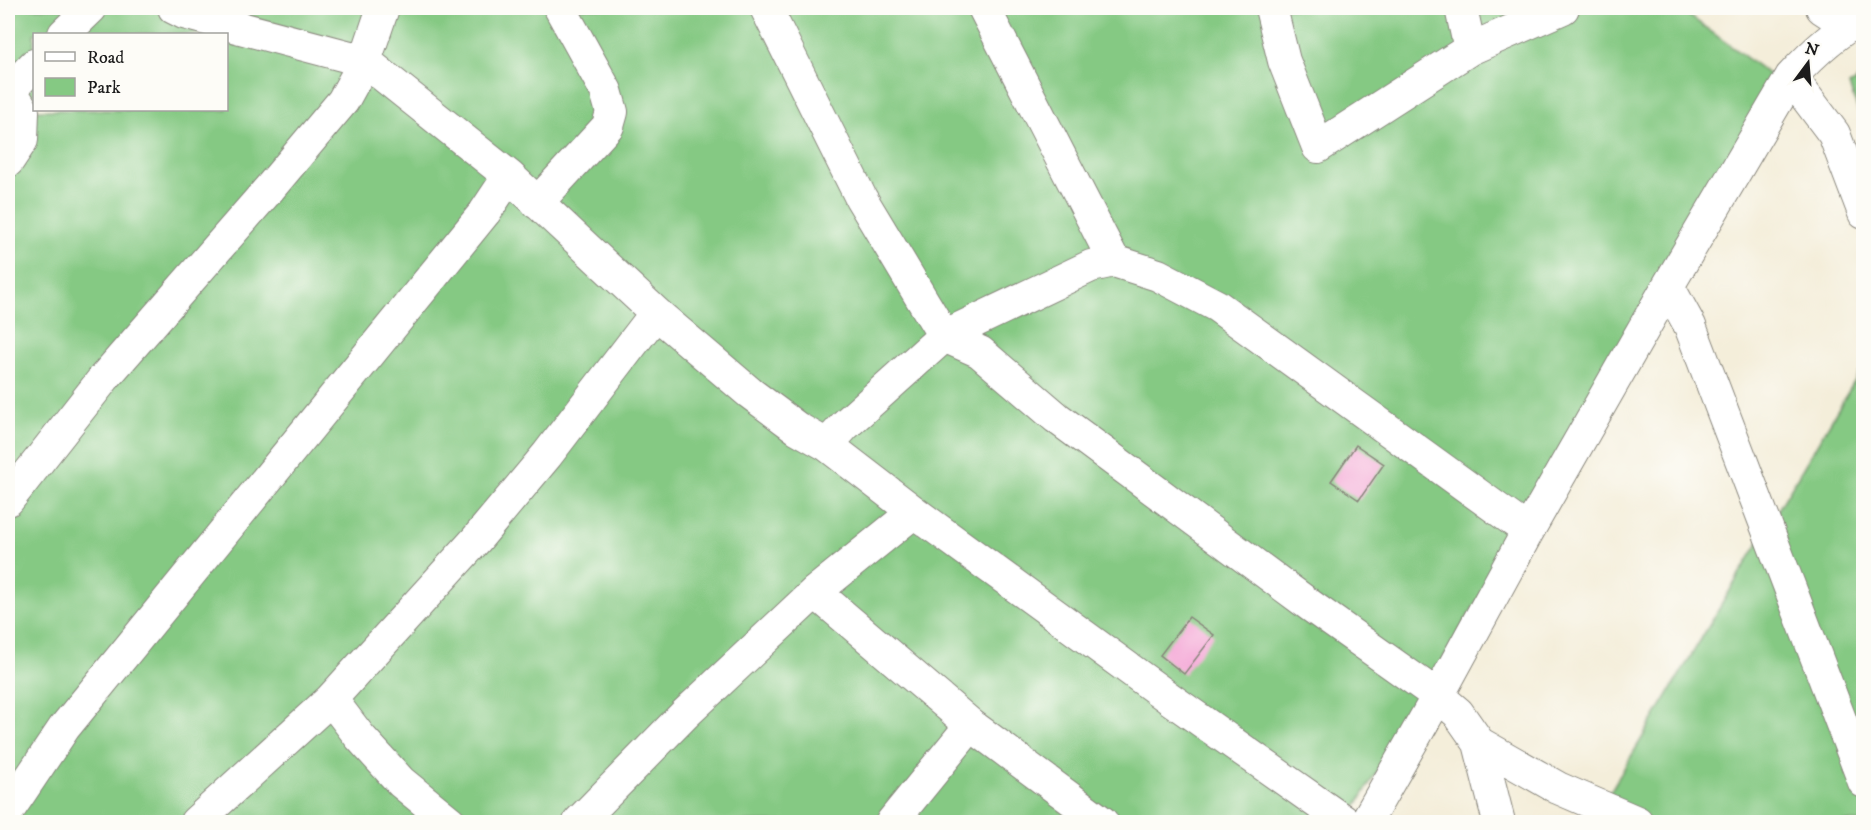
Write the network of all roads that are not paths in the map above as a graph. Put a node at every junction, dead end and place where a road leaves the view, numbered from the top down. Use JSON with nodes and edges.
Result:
{"nodes":[{"id":1,"x":91,"y":8,"type":"edge"},
{"id":2,"x":174,"y":8,"type":"edge"},
{"id":3,"x":383,"y":8,"type":"edge"},
{"id":4,"x":560,"y":8,"type":"edge"},
{"id":5,"x":766,"y":8,"type":"edge"},
{"id":6,"x":984,"y":8,"type":"edge"},
{"id":7,"x":1271,"y":8,"type":"edge"},
{"id":8,"x":1461,"y":8,"type":"edge"},
{"id":9,"x":1563,"y":8,"type":"edge"},
{"id":10,"x":1822,"y":8,"type":"edge"},
{"id":11,"x":1856,"y":21,"type":"edge"},
{"id":12,"x":65,"y":33,"type":"edge"},
{"id":13,"x":1470,"y":49,"type":"junction"},
{"id":14,"x":365,"y":61,"type":"junction"},
{"id":15,"x":33,"y":65,"type":"edge"},
{"id":16,"x":1791,"y":77,"type":"junction"},
{"id":17,"x":9,"y":91,"type":"edge"},
{"id":18,"x":8,"y":161,"type":"edge"},
{"id":19,"x":509,"y":176,"type":"junction"},
{"id":20,"x":537,"y":203,"type":"junction"},
{"id":21,"x":1863,"y":213,"type":"edge"},
{"id":22,"x":1114,"y":261,"type":"junction"},
{"id":23,"x":1668,"y":286,"type":"junction"},
{"id":24,"x":656,"y":313,"type":"junction"},
{"id":25,"x":944,"y":336,"type":"junction"},
{"id":26,"x":827,"y":445,"type":"junction"},
{"id":27,"x":8,"y":500,"type":"edge"},
{"id":28,"x":914,"y":512,"type":"junction"},
{"id":29,"x":1527,"y":531,"type":"junction"},
{"id":30,"x":815,"y":592,"type":"junction"},
{"id":31,"x":1438,"y":696,"type":"junction"},
{"id":32,"x":331,"y":699,"type":"junction"},
{"id":33,"x":971,"y":725,"type":"junction"},
{"id":34,"x":1479,"y":743,"type":"junction"},
{"id":35,"x":1863,"y":782,"type":"edge"},
{"id":36,"x":8,"y":811,"type":"edge"},
{"id":37,"x":196,"y":822,"type":"edge"},
{"id":38,"x":450,"y":822,"type":"edge"},
{"id":39,"x":579,"y":822,"type":"edge"},
{"id":40,"x":892,"y":822,"type":"edge"},
{"id":41,"x":1102,"y":822,"type":"edge"},
{"id":42,"x":1345,"y":822,"type":"edge"},
{"id":43,"x":1366,"y":822,"type":"edge"},
{"id":44,"x":1499,"y":822,"type":"edge"},
{"id":45,"x":1637,"y":822,"type":"edge"}],
"edges":[{"from":1,"to":12,"type":"street"},
{"from":2,"to":14,"type":"street"},
{"from":3,"to":14,"type":"street"},
{"from":4,"to":20,"type":"street"},
{"from":5,"to":25,"type":"street"},
{"from":6,"to":22,"type":"street"},
{"from":7,"to":13,"type":"street"},
{"from":8,"to":13,"type":"street"},
{"from":9,"to":13,"type":"street"},
{"from":10,"to":11,"type":"street"},
{"from":11,"to":16,"type":"street"},
{"from":14,"to":19,"type":"street"},
{"from":14,"to":27,"type":"street"},
{"from":15,"to":17,"type":"street"},
{"from":16,"to":21,"type":"street"},
{"from":16,"to":23,"type":"street"},
{"from":17,"to":18,"type":"street"},
{"from":19,"to":20,"type":"street"},
{"from":19,"to":36,"type":"street"},
{"from":20,"to":24,"type":"street"},
{"from":22,"to":25,"type":"street"},
{"from":22,"to":29,"type":"street"},
{"from":23,"to":29,"type":"street"},
{"from":23,"to":35,"type":"street"},
{"from":24,"to":26,"type":"street"},
{"from":24,"to":32,"type":"street"},
{"from":25,"to":26,"type":"street"},
{"from":25,"to":31,"type":"street"},
{"from":26,"to":28,"type":"street"},
{"from":28,"to":30,"type":"street"},
{"from":28,"to":42,"type":"street"},
{"from":29,"to":31,"type":"street"},
{"from":30,"to":33,"type":"street"},
{"from":30,"to":39,"type":"street"},
{"from":31,"to":34,"type":"street"},
{"from":31,"to":43,"type":"street"},
{"from":32,"to":37,"type":"street"},
{"from":32,"to":38,"type":"street"},
{"from":33,"to":40,"type":"street"},
{"from":33,"to":41,"type":"street"},
{"from":34,"to":44,"type":"street"},
{"from":34,"to":45,"type":"street"}]}
